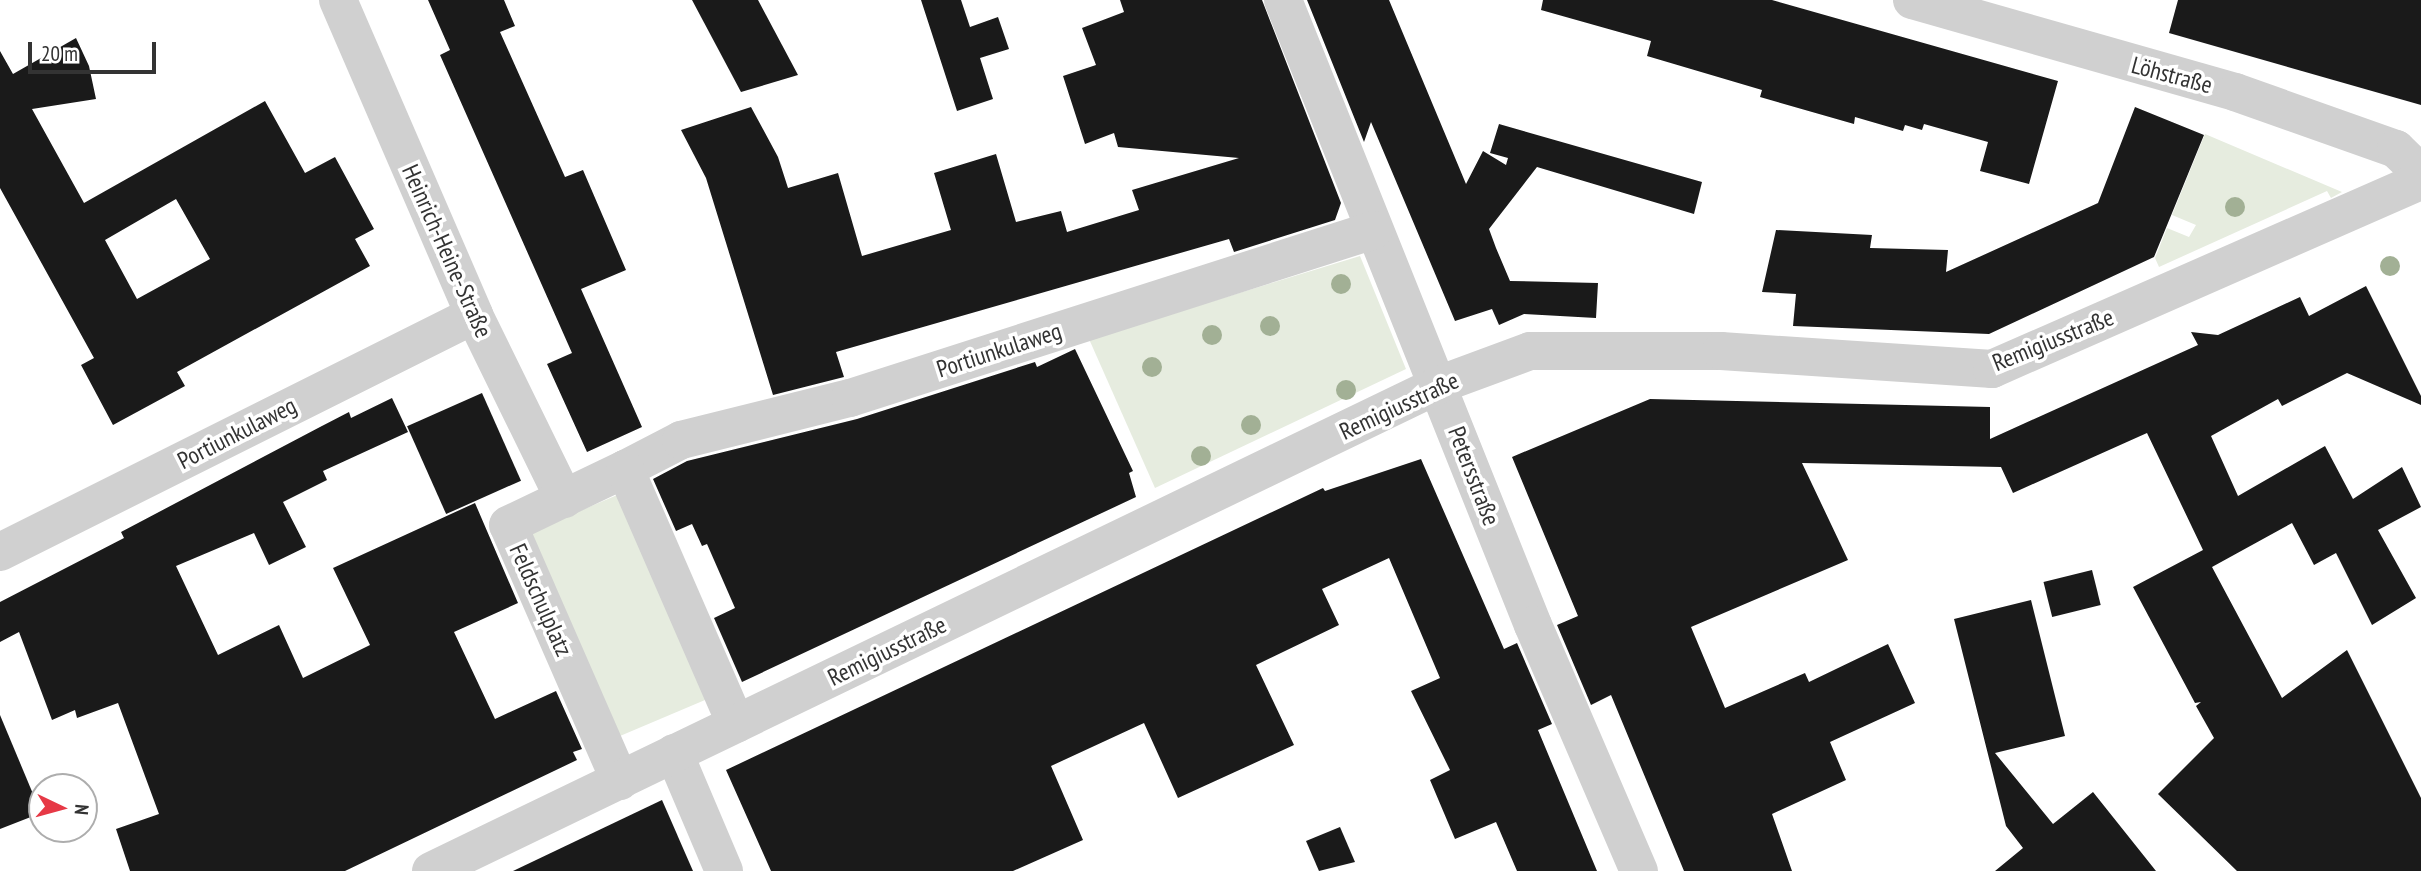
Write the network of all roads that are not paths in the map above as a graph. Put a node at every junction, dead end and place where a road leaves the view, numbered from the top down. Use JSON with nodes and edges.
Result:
{"nodes":[{"id":1,"x":338,"y":0,"type":"edge"},
{"id":2,"x":1283,"y":0,"type":"edge"},
{"id":3,"x":1912,"y":0,"type":"edge"},
{"id":4,"x":2421,"y":173,"type":"edge"},
{"id":5,"x":2421,"y":181,"type":"edge"},
{"id":6,"x":1374,"y":230,"type":"junction"},
{"id":7,"x":474,"y":315,"type":"junction"},
{"id":8,"x":1438,"y":385,"type":"junction"},
{"id":9,"x":625,"y":469,"type":"junction"},
{"id":10,"x":564,"y":499,"type":"junction"},
{"id":11,"x":0,"y":552,"type":"edge"},
{"id":12,"x":736,"y":724,"type":"junction"},
{"id":13,"x":674,"y":753,"type":"junction"},
{"id":14,"x":620,"y":781,"type":"junction"},
{"id":15,"x":430,"y":871,"type":"edge"},
{"id":16,"x":724,"y":871,"type":"edge"},
{"id":17,"x":1639,"y":871,"type":"edge"}],
"edges":[{"from":1,"to":7,"type":"street","name":"Heinrich-Heine-Straße"},
{"from":2,"to":6,"type":"street","name":"Petersstraße"},
{"from":3,"to":4,"type":"street","name":"Löhstraße"},
{"from":5,"to":8,"type":"street","name":"Remigiusstraße"},
{"from":6,"to":8,"type":"street","name":"Petersstraße"},
{"from":6,"to":9,"type":"street","name":"Portiunkulaweg"},
{"from":7,"to":10,"type":"street","name":"Heinrich-Heine-Straße"},
{"from":7,"to":11,"type":"street","name":"Portiunkulaweg"},
{"from":8,"to":12,"type":"street","name":"Remigiusstraße"},
{"from":8,"to":17,"type":"street","name":"Petersstraße"},
{"from":9,"to":10,"type":"street","name":"Feldschulplatz"},
{"from":9,"to":12,"type":"street"},
{"from":10,"to":14,"type":"street","name":"Feldschulplatz"},
{"from":12,"to":13,"type":"street","name":"Remigiusstraße"},
{"from":13,"to":14,"type":"street","name":"Remigiusstraße"},
{"from":13,"to":16,"type":"street"},
{"from":14,"to":15,"type":"street","name":"Remigiusstraße"}]}
